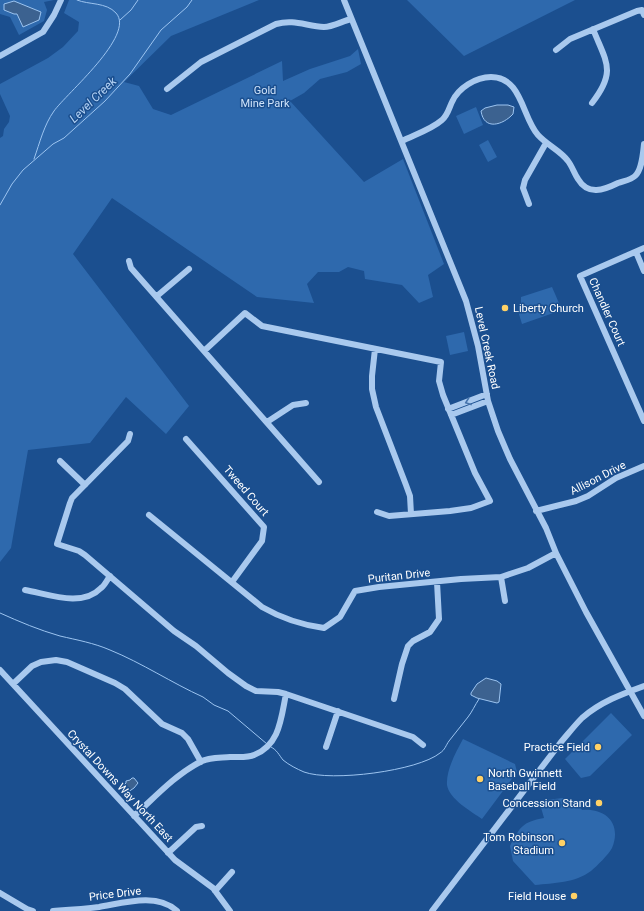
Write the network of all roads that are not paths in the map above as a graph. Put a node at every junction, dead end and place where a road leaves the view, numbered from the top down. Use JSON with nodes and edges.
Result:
{"nodes":[{"id":1,"x":61,"y":0,"type":"edge"},
{"id":2,"x":344,"y":0,"type":"edge"},
{"id":3,"x":644,"y":15,"type":"edge"},
{"id":4,"x":351,"y":19,"type":"junction"},
{"id":5,"x":593,"y":29,"type":"junction"},
{"id":6,"x":556,"y":50,"type":"dead end"},
{"id":7,"x":0,"y":56,"type":"edge"},
{"id":8,"x":167,"y":90,"type":"dead end"},
{"id":9,"x":592,"y":103,"type":"dead end"},
{"id":10,"x":402,"y":141,"type":"junction"},
{"id":11,"x":546,"y":143,"type":"junction"},
{"id":12,"x":644,"y":144,"type":"edge"},
{"id":13,"x":529,"y":204,"type":"dead end"},
{"id":14,"x":644,"y":248,"type":"edge"},
{"id":15,"x":636,"y":252,"type":"junction"},
{"id":16,"x":129,"y":261,"type":"dead end"},
{"id":17,"x":189,"y":269,"type":"dead end"},
{"id":18,"x":644,"y":271,"type":"edge"},
{"id":19,"x":157,"y":296,"type":"junction"},
{"id":20,"x":375,"y":348,"type":"junction"},
{"id":21,"x":204,"y":351,"type":"junction"},
{"id":22,"x":488,"y":397,"type":"junction"},
{"id":23,"x":306,"y":403,"type":"dead end"},
{"id":24,"x":448,"y":409,"type":"junction"},
{"id":25,"x":451,"y":416,"type":"junction"},
{"id":26,"x":644,"y":421,"type":"edge"},
{"id":27,"x":267,"y":422,"type":"junction"},
{"id":28,"x":130,"y":434,"type":"dead end"},
{"id":29,"x":186,"y":438,"type":"dead end"},
{"id":30,"x":60,"y":461,"type":"dead end"},
{"id":31,"x":644,"y":466,"type":"edge"},
{"id":32,"x":319,"y":482,"type":"dead end"},
{"id":33,"x":85,"y":485,"type":"junction"},
{"id":34,"x":536,"y":511,"type":"junction"},
{"id":35,"x":377,"y":512,"type":"dead end"},
{"id":36,"x":411,"y":514,"type":"junction"},
{"id":37,"x":149,"y":515,"type":"dead end"},
{"id":38,"x":556,"y":553,"type":"junction"},
{"id":39,"x":110,"y":576,"type":"junction"},
{"id":40,"x":501,"y":577,"type":"junction"},
{"id":41,"x":232,"y":582,"type":"junction"},
{"id":42,"x":437,"y":582,"type":"junction"},
{"id":43,"x":25,"y":590,"type":"dead end"},
{"id":44,"x":505,"y":601,"type":"dead end"},
{"id":45,"x":0,"y":670,"type":"edge"},
{"id":46,"x":13,"y":684,"type":"junction"},
{"id":47,"x":644,"y":686,"type":"edge"},
{"id":48,"x":630,"y":691,"type":"junction"},
{"id":49,"x":286,"y":694,"type":"junction"},
{"id":50,"x":394,"y":699,"type":"dead end"},
{"id":51,"x":338,"y":711,"type":"junction"},
{"id":52,"x":644,"y":716,"type":"edge"},
{"id":53,"x":423,"y":745,"type":"dead end"},
{"id":54,"x":326,"y":747,"type":"dead end"},
{"id":55,"x":201,"y":762,"type":"junction"},
{"id":56,"x":134,"y":816,"type":"junction"},
{"id":57,"x":202,"y":826,"type":"dead end"},
{"id":58,"x":168,"y":853,"type":"junction"},
{"id":59,"x":232,"y":872,"type":"dead end"},
{"id":60,"x":215,"y":891,"type":"junction"},
{"id":61,"x":0,"y":893,"type":"edge"},
{"id":62,"x":115,"y":908,"type":"edge"},
{"id":63,"x":33,"y":911,"type":"edge"},
{"id":64,"x":53,"y":911,"type":"edge"},
{"id":65,"x":177,"y":911,"type":"edge"},
{"id":66,"x":230,"y":911,"type":"edge"},
{"id":67,"x":432,"y":911,"type":"edge"}],
"edges":[{"from":1,"to":7,"type":"street"},
{"from":2,"to":4,"type":"street","name":"Level Creek Road"},
{"from":3,"to":5,"type":"street"},
{"from":4,"to":8,"type":"street"},
{"from":4,"to":10,"type":"street","name":"Level Creek Road"},
{"from":5,"to":6,"type":"street"},
{"from":5,"to":9,"type":"street"},
{"from":10,"to":11,"type":"street"},
{"from":10,"to":22,"type":"street","name":"Level Creek Road"},
{"from":11,"to":12,"type":"street"},
{"from":11,"to":13,"type":"street"},
{"from":14,"to":15,"type":"street","name":"Chandler Court"},
{"from":15,"to":18,"type":"street"},
{"from":15,"to":26,"type":"street","name":"Chandler Court"},
{"from":16,"to":19,"type":"street"},
{"from":17,"to":19,"type":"street"},
{"from":19,"to":21,"type":"street"},
{"from":20,"to":21,"type":"street"},
{"from":20,"to":24,"type":"street"},
{"from":20,"to":36,"type":"street"},
{"from":21,"to":27,"type":"street"},
{"from":22,"to":24,"type":"street","one_way":true},
{"from":22,"to":25,"type":"street"},
{"from":22,"to":34,"type":"street","name":"Level Creek Road"},
{"from":23,"to":27,"type":"street"},
{"from":24,"to":25,"type":"street"},
{"from":25,"to":36,"type":"street"},
{"from":27,"to":32,"type":"street"},
{"from":28,"to":33,"type":"street"},
{"from":29,"to":41,"type":"street","name":"Tweed Court"},
{"from":30,"to":33,"type":"street"},
{"from":31,"to":34,"type":"street","name":"Allison Drive"},
{"from":33,"to":39,"type":"street"},
{"from":34,"to":38,"type":"street","name":"Level Creek Road"},
{"from":35,"to":36,"type":"street"},
{"from":37,"to":41,"type":"street","name":"Puritan Drive"},
{"from":38,"to":40,"type":"street","name":"Puritan Drive"},
{"from":38,"to":48,"type":"street","name":"Level Creek Road"},
{"from":39,"to":43,"type":"street"},
{"from":39,"to":49,"type":"street"},
{"from":40,"to":42,"type":"street","name":"Puritan Drive"},
{"from":40,"to":44,"type":"street"},
{"from":41,"to":42,"type":"street","name":"Puritan Drive"},
{"from":42,"to":50,"type":"street"},
{"from":45,"to":46,"type":"street","name":"Crystal Downs Way North East"},
{"from":46,"to":55,"type":"street"},
{"from":46,"to":56,"type":"street","name":"Crystal Downs Way North East"},
{"from":47,"to":48,"type":"street"},
{"from":48,"to":52,"type":"street","name":"Level Creek Road"},
{"from":48,"to":67,"type":"street"},
{"from":49,"to":51,"type":"street"},
{"from":49,"to":55,"type":"street"},
{"from":51,"to":53,"type":"street"},
{"from":51,"to":54,"type":"street"},
{"from":55,"to":56,"type":"street"},
{"from":56,"to":58,"type":"street","name":"Crystal Downs Way North East"},
{"from":57,"to":58,"type":"street"},
{"from":58,"to":60,"type":"street","name":"Crystal Downs Way North East"},
{"from":59,"to":60,"type":"street"},
{"from":60,"to":66,"type":"street","name":"Crystal Downs Way North East"},
{"from":61,"to":63,"type":"street"},
{"from":62,"to":64,"type":"street","name":"Price Drive"},
{"from":62,"to":65,"type":"street","name":"Price Drive"}]}
